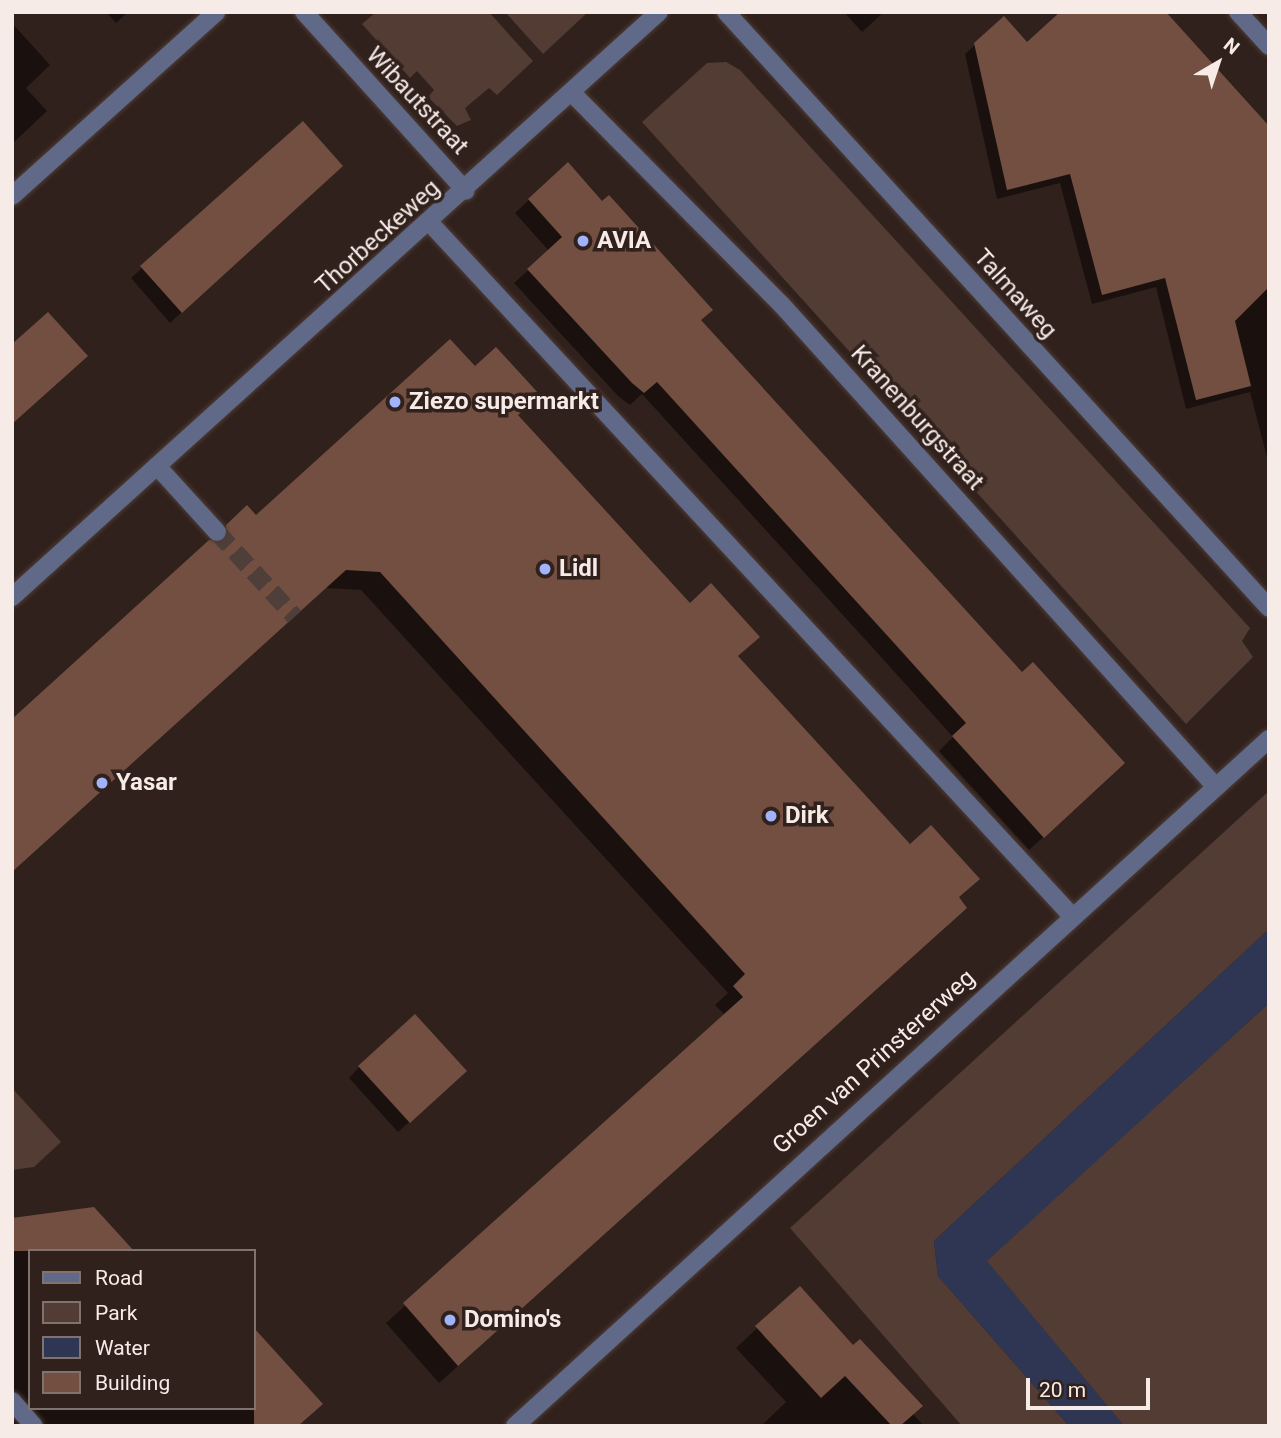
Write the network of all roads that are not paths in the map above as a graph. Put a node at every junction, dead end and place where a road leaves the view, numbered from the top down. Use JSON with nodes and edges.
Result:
{"nodes":[{"id":1,"x":216,"y":12,"type":"edge"},
{"id":2,"x":304,"y":12,"type":"edge"},
{"id":3,"x":659,"y":12,"type":"edge"},
{"id":4,"x":726,"y":12,"type":"edge"},
{"id":5,"x":1238,"y":12,"type":"edge"},
{"id":6,"x":1269,"y":46,"type":"edge"},
{"id":7,"x":572,"y":93,"type":"junction"},
{"id":8,"x":466,"y":191,"type":"junction"},
{"id":9,"x":12,"y":196,"type":"edge"},
{"id":10,"x":431,"y":224,"type":"junction"},
{"id":11,"x":157,"y":466,"type":"junction"},
{"id":12,"x":217,"y":532,"type":"tunnel mouth"},
{"id":13,"x":12,"y":597,"type":"edge"},
{"id":14,"x":1269,"y":608,"type":"edge"},
{"id":15,"x":1269,"y":739,"type":"edge"},
{"id":16,"x":1215,"y":786,"type":"junction"},
{"id":17,"x":1072,"y":916,"type":"junction"},
{"id":18,"x":12,"y":1401,"type":"edge"},
{"id":19,"x":34,"y":1426,"type":"edge"},
{"id":20,"x":515,"y":1426,"type":"edge"}],
"edges":[{"from":1,"to":9,"type":"street"},
{"from":2,"to":8,"type":"street","name":"Wibautstraat"},
{"from":3,"to":7,"type":"street","name":"Thorbeckeweg"},
{"from":4,"to":14,"type":"street","name":"Talmaweg"},
{"from":5,"to":6,"type":"street"},
{"from":7,"to":8,"type":"street","name":"Thorbeckeweg"},
{"from":7,"to":16,"type":"street","name":"Kranenburgstraat"},
{"from":8,"to":10,"type":"street","name":"Thorbeckeweg"},
{"from":10,"to":11,"type":"street","name":"Thorbeckeweg"},
{"from":10,"to":17,"type":"street"},
{"from":11,"to":12,"type":"street"},
{"from":11,"to":13,"type":"street","name":"Thorbeckeweg"},
{"from":15,"to":16,"type":"street","name":"Groen van Prinstererweg"},
{"from":16,"to":17,"type":"street","name":"Groen van Prinstererweg"},
{"from":17,"to":20,"type":"street","name":"Groen van Prinstererweg"},
{"from":18,"to":19,"type":"street"}]}
